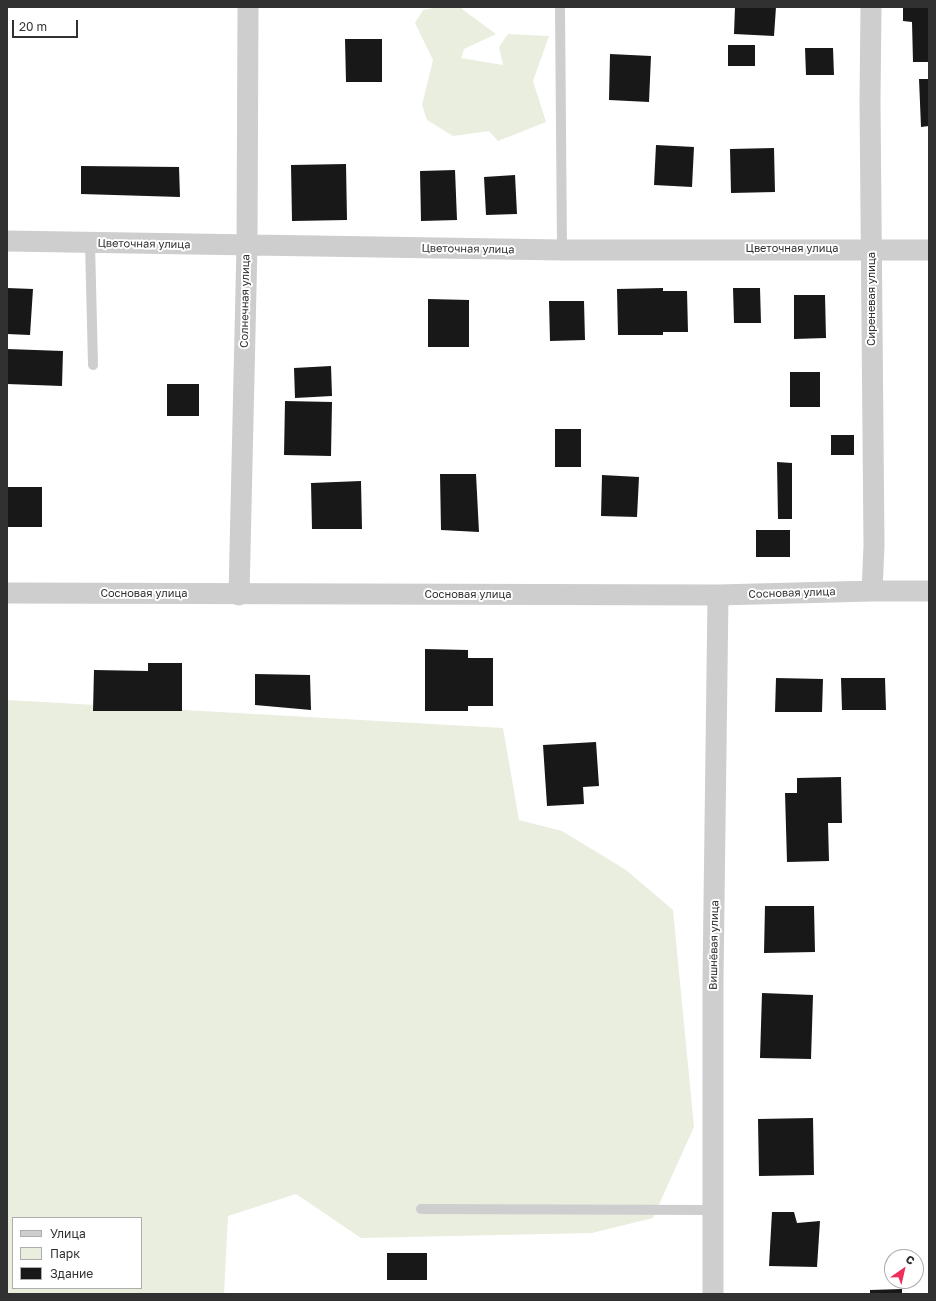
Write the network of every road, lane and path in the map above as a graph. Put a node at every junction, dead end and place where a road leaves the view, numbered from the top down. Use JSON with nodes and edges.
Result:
{"nodes":[{"id":1,"x":248,"y":7,"type":"edge"},
{"id":2,"x":560,"y":7,"type":"edge"},
{"id":3,"x":871,"y":7,"type":"edge"},
{"id":4,"x":7,"y":241,"type":"edge"},
{"id":5,"x":90,"y":243,"type":"junction"},
{"id":6,"x":247,"y":246,"type":"junction"},
{"id":7,"x":872,"y":249,"type":"junction"},
{"id":8,"x":562,"y":250,"type":"junction"},
{"id":9,"x":929,"y":250,"type":"edge"},
{"id":10,"x":93,"y":365,"type":"dead end"},
{"id":11,"x":872,"y":591,"type":"junction"},
{"id":12,"x":929,"y":591,"type":"edge"},
{"id":13,"x":7,"y":593,"type":"edge"},
{"id":14,"x":239,"y":595,"type":"junction"},
{"id":15,"x":718,"y":595,"type":"junction"},
{"id":16,"x":421,"y":1208,"type":"dead end"},
{"id":17,"x":713,"y":1210,"type":"junction"},
{"id":18,"x":713,"y":1294,"type":"edge"}],
"edges":[{"from":1,"to":6,"type":"street","name":"Солнечная улица"},
{"from":2,"to":8,"type":"lane"},
{"from":3,"to":7,"type":"street","name":"Сиреневая улица"},
{"from":4,"to":5,"type":"street","name":"Цветочная улица"},
{"from":5,"to":6,"type":"street","name":"Цветочная улица"},
{"from":5,"to":10,"type":"lane"},
{"from":6,"to":8,"type":"street","name":"Цветочная улица"},
{"from":6,"to":14,"type":"street","name":"Солнечная улица"},
{"from":7,"to":8,"type":"street","name":"Цветочная улица"},
{"from":7,"to":9,"type":"street","name":"Цветочная улица"},
{"from":7,"to":11,"type":"street","name":"Сиреневая улица"},
{"from":11,"to":12,"type":"street","name":"Сосновая улица"},
{"from":11,"to":15,"type":"street","name":"Сосновая улица"},
{"from":13,"to":14,"type":"street","name":"Сосновая улица"},
{"from":14,"to":15,"type":"street","name":"Сосновая улица"},
{"from":15,"to":17,"type":"street","name":"Вишнёвая улица"},
{"from":16,"to":17,"type":"lane"},
{"from":17,"to":18,"type":"street","name":"Вишнёвая улица"}]}
